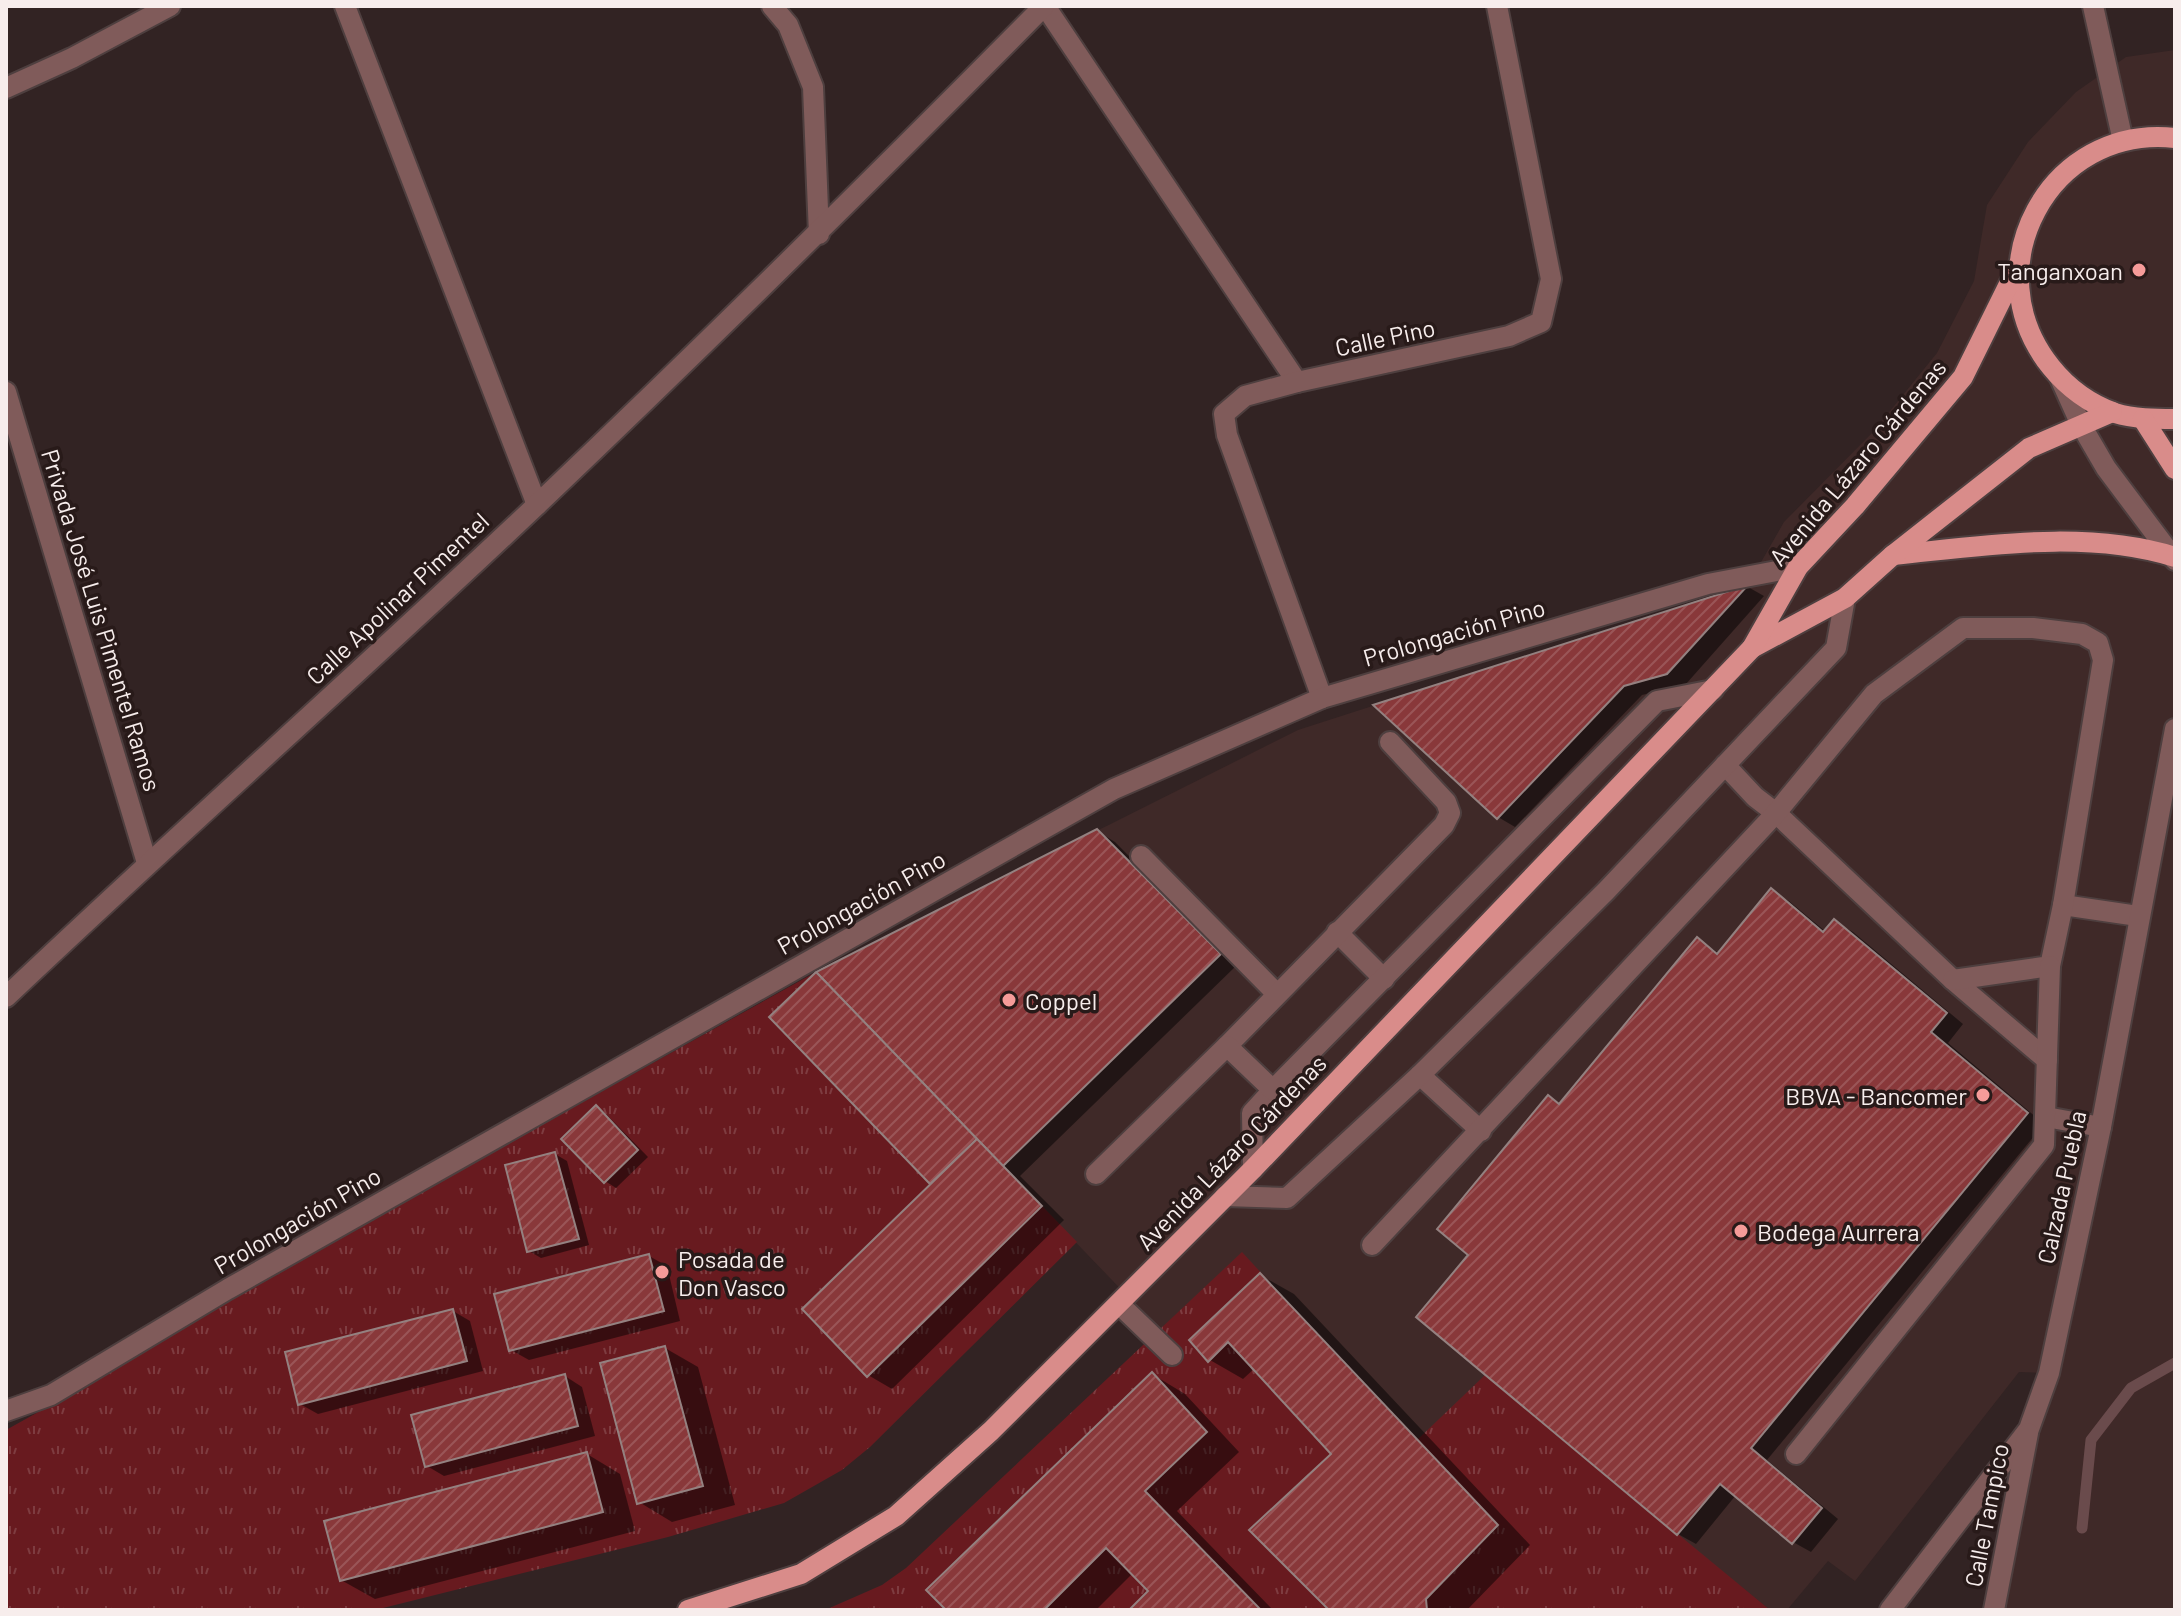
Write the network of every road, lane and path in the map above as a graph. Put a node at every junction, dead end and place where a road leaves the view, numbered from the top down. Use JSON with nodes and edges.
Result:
{"nodes":[{"id":1,"x":170,"y":6,"type":"edge"},
{"id":2,"x":345,"y":6,"type":"edge"},
{"id":3,"x":772,"y":6,"type":"edge"},
{"id":4,"x":1044,"y":6,"type":"edge"},
{"id":5,"x":1497,"y":6,"type":"edge"},
{"id":6,"x":2098,"y":9,"type":"edge"},
{"id":7,"x":6,"y":88,"type":"edge"},
{"id":8,"x":2175,"y":138,"type":"edge"},
{"id":9,"x":2123,"y":141,"type":"junction"},
{"id":10,"x":819,"y":234,"type":"junction"},
{"id":11,"x":2019,"y":264,"type":"junction"},
{"id":12,"x":2060,"y":378,"type":"junction"},
{"id":13,"x":1297,"y":382,"type":"junction"},
{"id":14,"x":6,"y":392,"type":"edge"},
{"id":15,"x":2112,"y":412,"type":"junction"},
{"id":16,"x":2143,"y":419,"type":"junction"},
{"id":17,"x":2175,"y":419,"type":"edge"},
{"id":18,"x":2081,"y":425,"type":"junction"},
{"id":19,"x":2175,"y":469,"type":"edge"},
{"id":20,"x":537,"y":505,"type":"junction"},
{"id":21,"x":1893,"y":555,"type":"junction"},
{"id":22,"x":2174,"y":558,"type":"edge"},
{"id":23,"x":1798,"y":567,"type":"junction"},
{"id":24,"x":1845,"y":598,"type":"junction"},
{"id":25,"x":1752,"y":648,"type":"junction"},
{"id":26,"x":1713,"y":690,"type":"junction"},
{"id":27,"x":1322,"y":698,"type":"junction"},
{"id":28,"x":2175,"y":729,"type":"edge"},
{"id":29,"x":1390,"y":742,"type":"dead end"},
{"id":30,"x":1725,"y":765,"type":"junction"},
{"id":31,"x":1776,"y":813,"type":"junction"},
{"id":32,"x":1141,"y":856,"type":"dead end"},
{"id":33,"x":147,"y":863,"type":"junction"},
{"id":34,"x":2063,"y":905,"type":"junction"},
{"id":35,"x":2138,"y":916,"type":"junction"},
{"id":36,"x":1337,"y":932,"type":"junction"},
{"id":37,"x":2050,"y":966,"type":"junction"},
{"id":38,"x":1384,"y":979,"type":"junction"},
{"id":39,"x":1953,"y":980,"type":"junction"},
{"id":40,"x":1277,"y":994,"type":"junction"},
{"id":41,"x":6,"y":997,"type":"edge"},
{"id":42,"x":1227,"y":1046,"type":"junction"},
{"id":43,"x":2047,"y":1060,"type":"junction"},
{"id":44,"x":1420,"y":1075,"type":"junction"},
{"id":45,"x":1273,"y":1090,"type":"junction"},
{"id":46,"x":2046,"y":1117,"type":"junction"},
{"id":47,"x":2101,"y":1127,"type":"junction"},
{"id":48,"x":1481,"y":1131,"type":"junction"},
{"id":49,"x":1253,"y":1169,"type":"junction"},
{"id":50,"x":1096,"y":1174,"type":"dead end"},
{"id":51,"x":1225,"y":1196,"type":"junction"},
{"id":52,"x":1372,"y":1245,"type":"dead end"},
{"id":53,"x":1119,"y":1304,"type":"junction"},
{"id":54,"x":1172,"y":1355,"type":"dead end"},
{"id":55,"x":6,"y":1411,"type":"edge"},
{"id":56,"x":2029,"y":1429,"type":"junction"},
{"id":57,"x":1796,"y":1454,"type":"dead end"},
{"id":58,"x":688,"y":1610,"type":"edge"},
{"id":59,"x":1890,"y":1610,"type":"edge"},
{"id":60,"x":1994,"y":1610,"type":"edge"}],
"edges":[{"from":1,"to":7,"type":"street"},
{"from":2,"to":20,"type":"street"},
{"from":3,"to":10,"type":"street"},
{"from":4,"to":10,"type":"street","name":"Calle Apolinar Pimentel"},
{"from":4,"to":13,"type":"street"},
{"from":5,"to":13,"type":"street","name":"Calle Pino"},
{"from":6,"to":9,"type":"street"},
{"from":8,"to":9,"type":"main road"},
{"from":9,"to":11,"type":"main road"},
{"from":10,"to":20,"type":"street","name":"Calle Apolinar Pimentel"},
{"from":11,"to":12,"type":"main road"},
{"from":11,"to":23,"type":"main road","name":"Avenida Lázaro Cárdenas"},
{"from":12,"to":15,"type":"main road"},
{"from":12,"to":18,"type":"street"},
{"from":13,"to":27,"type":"street","name":"Calle Pino"},
{"from":14,"to":33,"type":"street","name":"Privada José Luis Pimentel Ramos"},
{"from":15,"to":16,"type":"main road"},
{"from":15,"to":18,"type":"main road","name":"Avenida Lázaro Cárdenas"},
{"from":16,"to":17,"type":"main road"},
{"from":16,"to":19,"type":"main road"},
{"from":18,"to":21,"type":"main road","name":"Avenida Lázaro Cárdenas"},
{"from":18,"to":22,"type":"street"},
{"from":20,"to":33,"type":"street","name":"Calle Apolinar Pimentel"},
{"from":21,"to":22,"type":"main road"},
{"from":21,"to":24,"type":"main road","name":"Avenida Lázaro Cárdenas"},
{"from":23,"to":25,"type":"main road","name":"Avenida Lázaro Cárdenas"},
{"from":23,"to":27,"type":"street","name":"Prolongación Pino"},
{"from":24,"to":25,"type":"main road","name":"Avenida Lázaro Cárdenas"},
{"from":24,"to":30,"type":"street"},
{"from":25,"to":26,"type":"main road","name":"Avenida Lázaro Cárdenas"},
{"from":26,"to":38,"type":"street"},
{"from":26,"to":49,"type":"main road","name":"Avenida Lázaro Cárdenas"},
{"from":27,"to":55,"type":"street","name":"Prolongación Pino"},
{"from":28,"to":35,"type":"street","name":"Calzada Puebla"},
{"from":29,"to":36,"type":"street"},
{"from":30,"to":31,"type":"street"},
{"from":30,"to":44,"type":"street"},
{"from":31,"to":34,"type":"street"},
{"from":31,"to":39,"type":"street"},
{"from":31,"to":48,"type":"street"},
{"from":32,"to":40,"type":"street"},
{"from":33,"to":41,"type":"street","name":"Calle Apolinar Pimentel"},
{"from":34,"to":35,"type":"street"},
{"from":34,"to":37,"type":"street"},
{"from":35,"to":47,"type":"street","name":"Calzada Puebla"},
{"from":36,"to":38,"type":"street"},
{"from":36,"to":40,"type":"street"},
{"from":37,"to":39,"type":"street"},
{"from":37,"to":43,"type":"street"},
{"from":38,"to":45,"type":"street"},
{"from":39,"to":43,"type":"street"},
{"from":40,"to":42,"type":"street"},
{"from":42,"to":45,"type":"street"},
{"from":42,"to":50,"type":"street"},
{"from":43,"to":46,"type":"street"},
{"from":44,"to":48,"type":"street"},
{"from":44,"to":51,"type":"street"},
{"from":45,"to":49,"type":"street"},
{"from":46,"to":47,"type":"street"},
{"from":46,"to":57,"type":"street"},
{"from":47,"to":56,"type":"street","name":"Calzada Puebla"},
{"from":48,"to":52,"type":"street"},
{"from":49,"to":51,"type":"main road","name":"Avenida Lázaro Cárdenas"},
{"from":51,"to":53,"type":"main road","name":"Avenida Lázaro Cárdenas"},
{"from":53,"to":54,"type":"street"},
{"from":53,"to":58,"type":"main road","name":"Avenida Lázaro Cárdenas"},
{"from":56,"to":59,"type":"street","name":"Calzada Puebla"},
{"from":56,"to":60,"type":"street","name":"Calle Tampico"}]}
